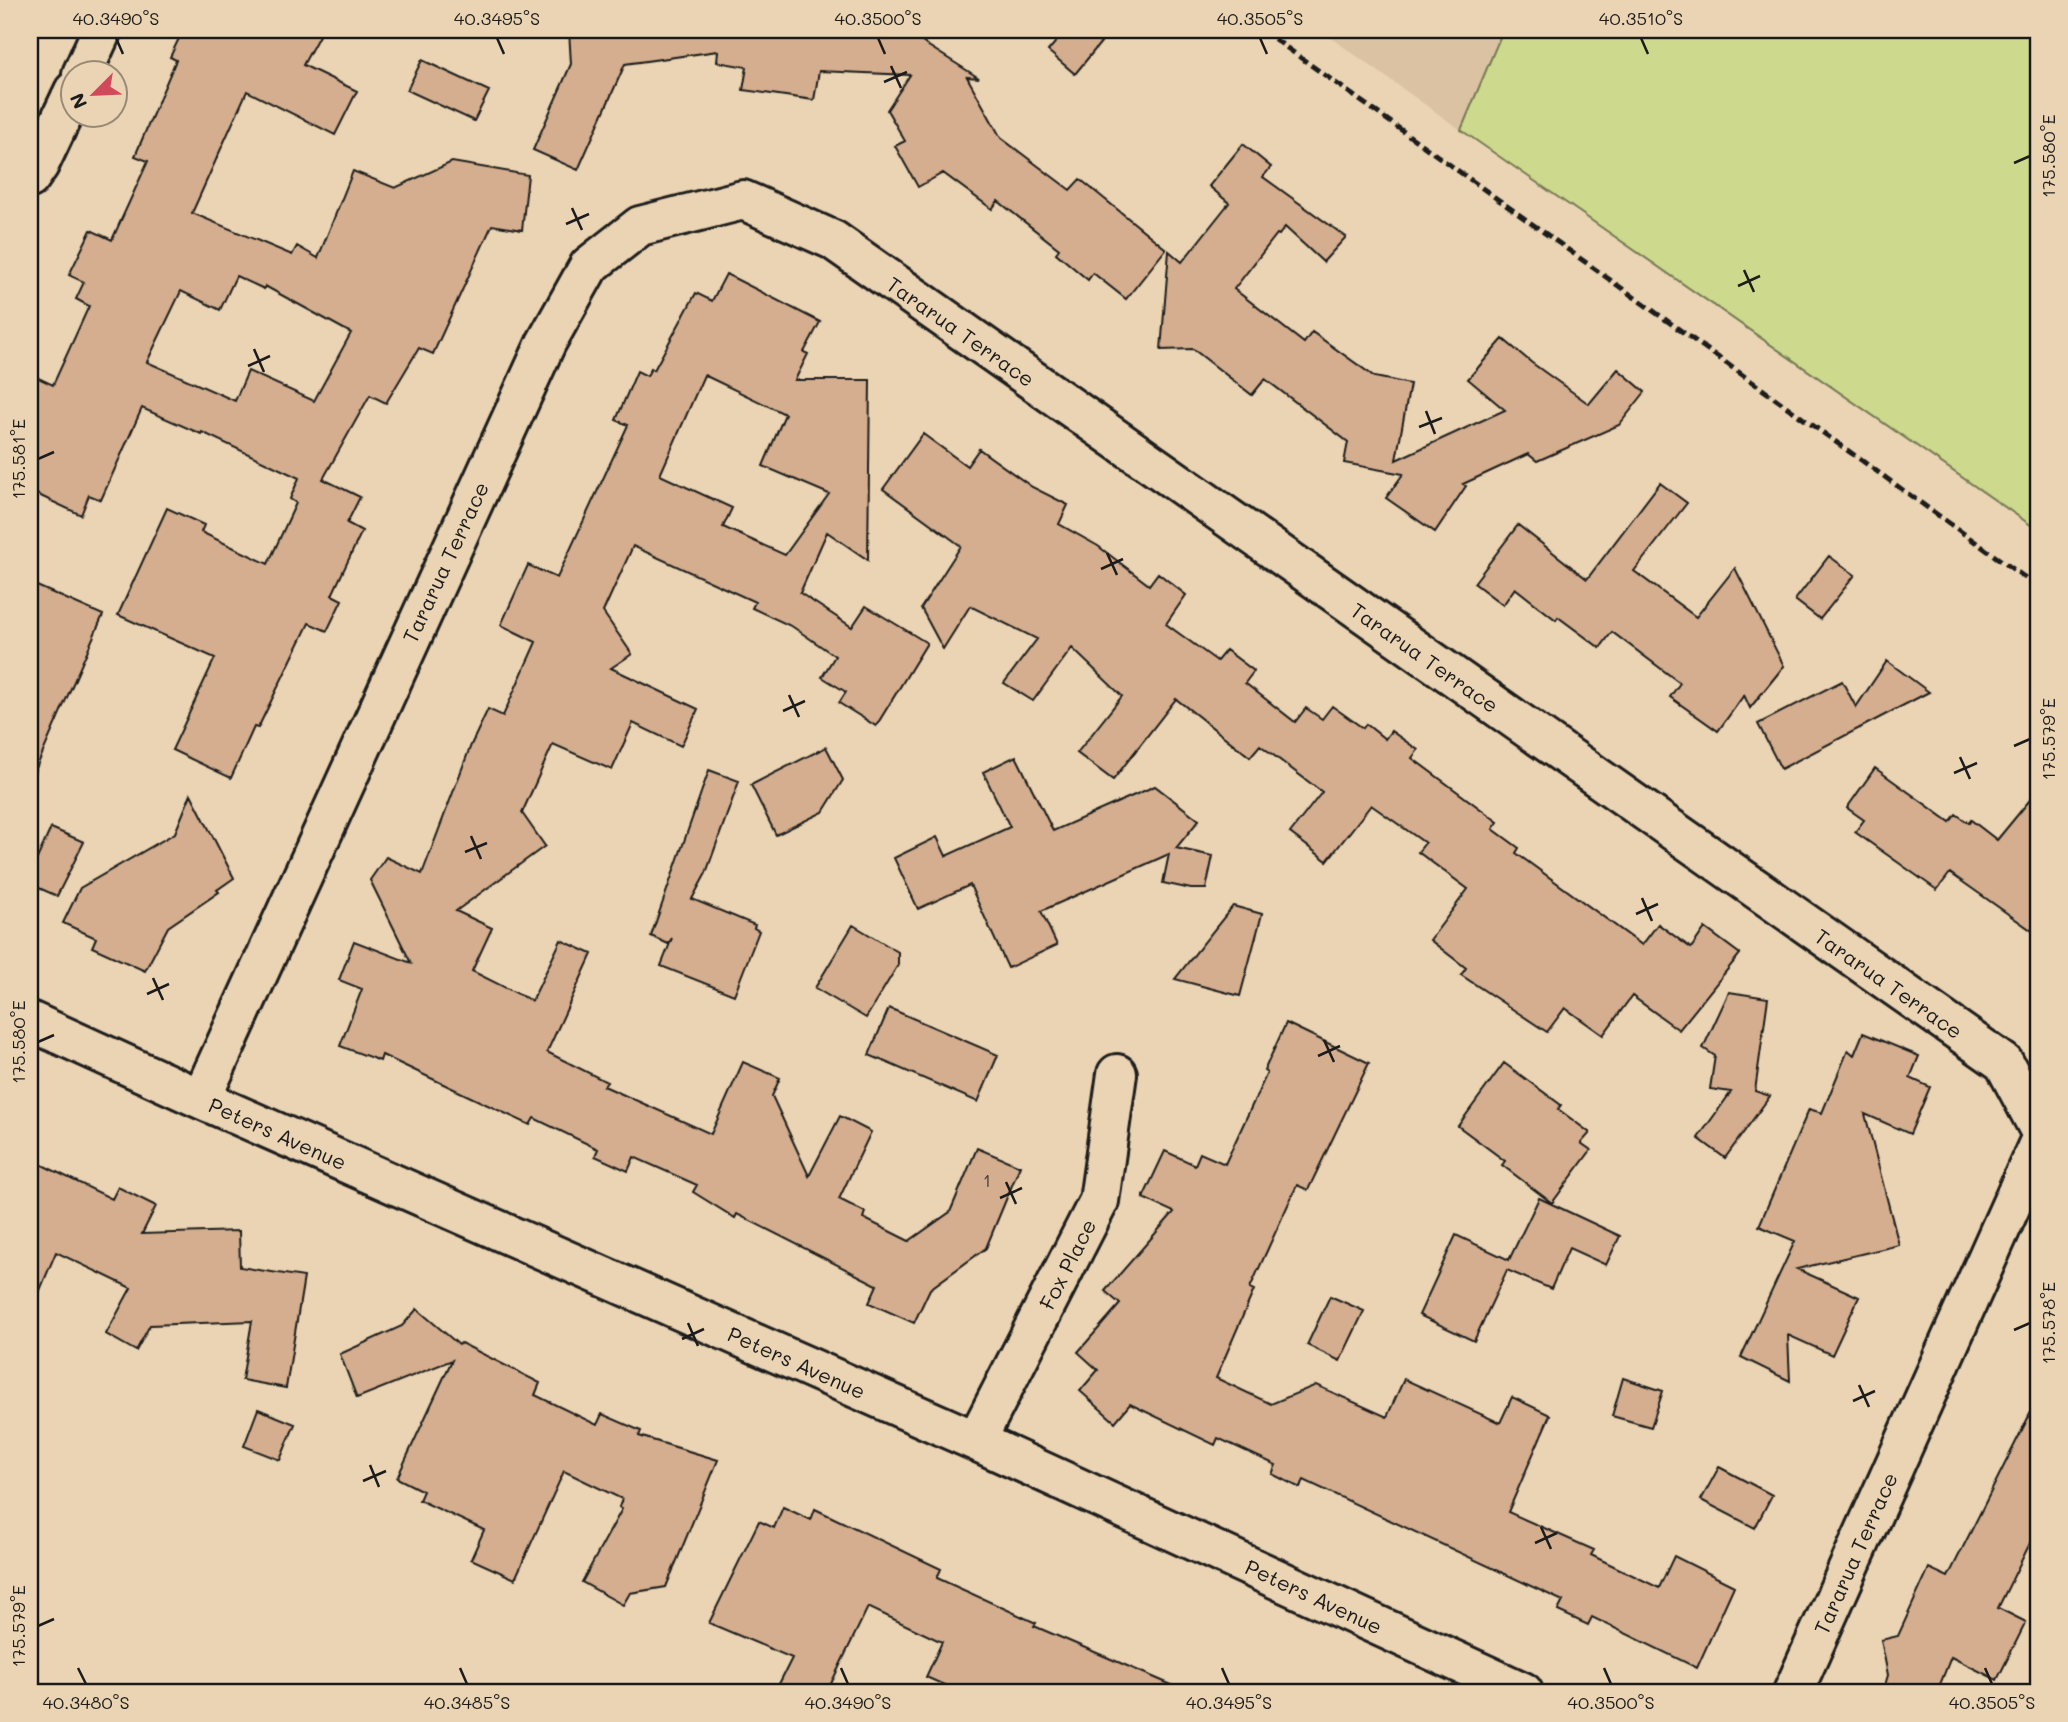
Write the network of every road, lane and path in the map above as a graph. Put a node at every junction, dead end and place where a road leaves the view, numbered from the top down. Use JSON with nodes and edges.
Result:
{"nodes":[{"id":1,"x":102,"y":30,"type":"edge"},
{"id":2,"x":88,"y":60,"type":"edge"},
{"id":3,"x":60,"y":120,"type":"edge"},
{"id":4,"x":30,"y":178,"type":"edge"},
{"id":5,"x":30,"y":1021,"type":"edge"},
{"id":6,"x":1117,"y":1074,"type":"dead end"},
{"id":7,"x":201,"y":1099,"type":"junction"},
{"id":8,"x":2038,"y":1126,"type":"edge"},
{"id":9,"x":2038,"y":1145,"type":"edge"},
{"id":10,"x":976,"y":1441,"type":"junction"},
{"id":11,"x":1523,"y":1692,"type":"edge"},
{"id":12,"x":1793,"y":1692,"type":"edge"}],
"edges":[{"from":1,"to":2,"type":"street"},
{"from":3,"to":4,"type":"street"},
{"from":5,"to":7,"type":"street","name":"Peters Avenue"},
{"from":6,"to":10,"type":"street","name":"Fox Place"},
{"from":7,"to":8,"type":"street","name":"Tararua Terrace"},
{"from":7,"to":10,"type":"street","name":"Peters Avenue"},
{"from":9,"to":12,"type":"street","name":"Tararua Terrace"},
{"from":10,"to":11,"type":"street","name":"Peters Avenue"}]}
